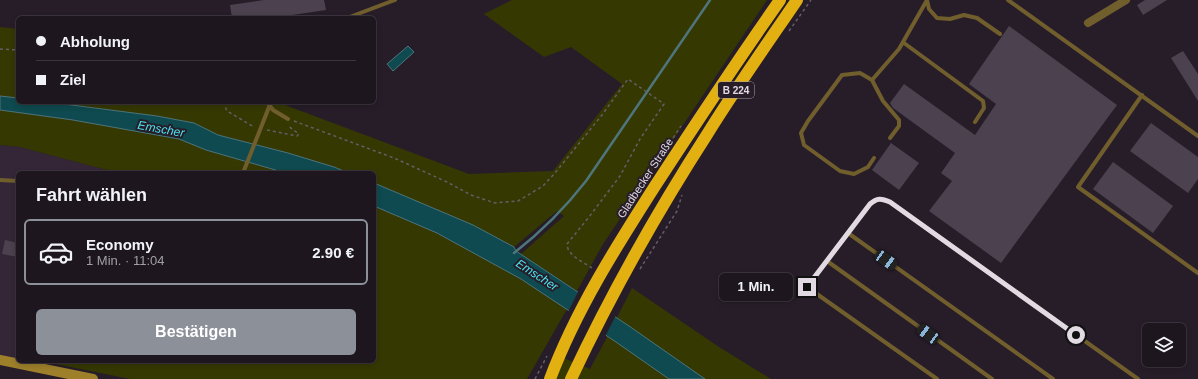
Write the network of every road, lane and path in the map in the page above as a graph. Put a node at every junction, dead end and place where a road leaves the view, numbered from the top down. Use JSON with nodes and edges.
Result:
{"nodes":[{"id":1,"x":395,"y":0,"type":"edge"},
{"id":2,"x":780,"y":0,"type":"edge"},
{"id":3,"x":798,"y":0,"type":"edge"},
{"id":4,"x":811,"y":0,"type":"edge"},
{"id":5,"x":927,"y":0,"type":"edge"},
{"id":6,"x":1008,"y":0,"type":"edge"},
{"id":7,"x":1126,"y":0,"type":"edge"},
{"id":8,"x":352,"y":16,"type":"edge"},
{"id":9,"x":1088,"y":23,"type":"dead end"},
{"id":10,"x":788,"y":33,"type":"dead end"},
{"id":11,"x":1000,"y":34,"type":"dead end"},
{"id":12,"x":904,"y":43,"type":"junction"},
{"id":13,"x":0,"y":49,"type":"edge"},
{"id":14,"x":16,"y":50,"type":"edge"},
{"id":15,"x":872,"y":80,"type":"junction"},
{"id":16,"x":1142,"y":95,"type":"junction"},
{"id":17,"x":224,"y":104,"type":"edge"},
{"id":18,"x":269,"y":104,"type":"edge"},
{"id":19,"x":270,"y":104,"type":"edge"},
{"id":20,"x":226,"y":111,"type":"dead end"},
{"id":21,"x":288,"y":119,"type":"junction"},
{"id":22,"x":975,"y":122,"type":"dead end"},
{"id":23,"x":297,"y":136,"type":"dead end"},
{"id":24,"x":1198,"y":136,"type":"edge"},
{"id":25,"x":890,"y":138,"type":"dead end"},
{"id":26,"x":874,"y":158,"type":"dead end"},
{"id":27,"x":243,"y":171,"type":"edge"},
{"id":28,"x":0,"y":180,"type":"edge"},
{"id":29,"x":16,"y":181,"type":"edge"},
{"id":30,"x":685,"y":190,"type":"dead end"},
{"id":31,"x":848,"y":233,"type":"junction"},
{"id":32,"x":826,"y":261,"type":"junction"},
{"id":33,"x":596,"y":272,"type":"junction"},
{"id":34,"x":637,"y":272,"type":"dead end"},
{"id":35,"x":1198,"y":274,"type":"edge"},
{"id":36,"x":588,"y":344,"type":"junction"},
{"id":37,"x":559,"y":355,"type":"junction"},
{"id":38,"x":0,"y":360,"type":"edge"},
{"id":39,"x":16,"y":362,"type":"edge"},
{"id":40,"x":37,"y":364,"type":"edge"},
{"id":41,"x":93,"y":379,"type":"edge"},
{"id":42,"x":544,"y":379,"type":"edge"},
{"id":43,"x":550,"y":379,"type":"edge"},
{"id":44,"x":571,"y":379,"type":"edge"},
{"id":45,"x":576,"y":379,"type":"edge"},
{"id":46,"x":937,"y":379,"type":"edge"},
{"id":47,"x":992,"y":379,"type":"edge"},
{"id":48,"x":1053,"y":379,"type":"edge"},
{"id":49,"x":1138,"y":379,"type":"edge"}],
"edges":[{"from":1,"to":8,"type":"lane"},
{"from":2,"to":33,"type":"highway","name":"Gladbecker Straße","number":"B 224"},
{"from":3,"to":36,"type":"highway","number":"B 224"},
{"from":4,"to":10,"type":"path"},
{"from":5,"to":11,"type":"lane"},
{"from":5,"to":12,"type":"lane"},
{"from":6,"to":16,"type":"lane"},
{"from":7,"to":9,"type":"street"},
{"from":12,"to":15,"type":"lane"},
{"from":12,"to":22,"type":"lane"},
{"from":13,"to":14,"type":"path"},
{"from":15,"to":25,"type":"lane"},
{"from":15,"to":26,"type":"lane"},
{"from":16,"to":24,"type":"lane"},
{"from":16,"to":35,"type":"lane"},
{"from":17,"to":20,"type":"path"},
{"from":18,"to":27,"type":"lane"},
{"from":19,"to":21,"type":"lane"},
{"from":21,"to":23,"type":"path"},
{"from":21,"to":33,"type":"path"},
{"from":28,"to":29,"type":"lane"},
{"from":30,"to":34,"type":"path"},
{"from":31,"to":32,"type":"lane"},
{"from":31,"to":48,"type":"lane"},
{"from":31,"to":49,"type":"lane"},
{"from":32,"to":46,"type":"lane"},
{"from":32,"to":47,"type":"lane"},
{"from":33,"to":37,"type":"highway","name":"Gladbecker Straße","number":"B 224"},
{"from":36,"to":44,"type":"highway","number":"B 224"},
{"from":36,"to":45,"type":"highway"},
{"from":37,"to":42,"type":"highway"},
{"from":37,"to":43,"type":"highway","name":"Gladbecker Straße","number":"B 224"},
{"from":38,"to":39,"type":"street"},
{"from":40,"to":41,"type":"street"}]}
